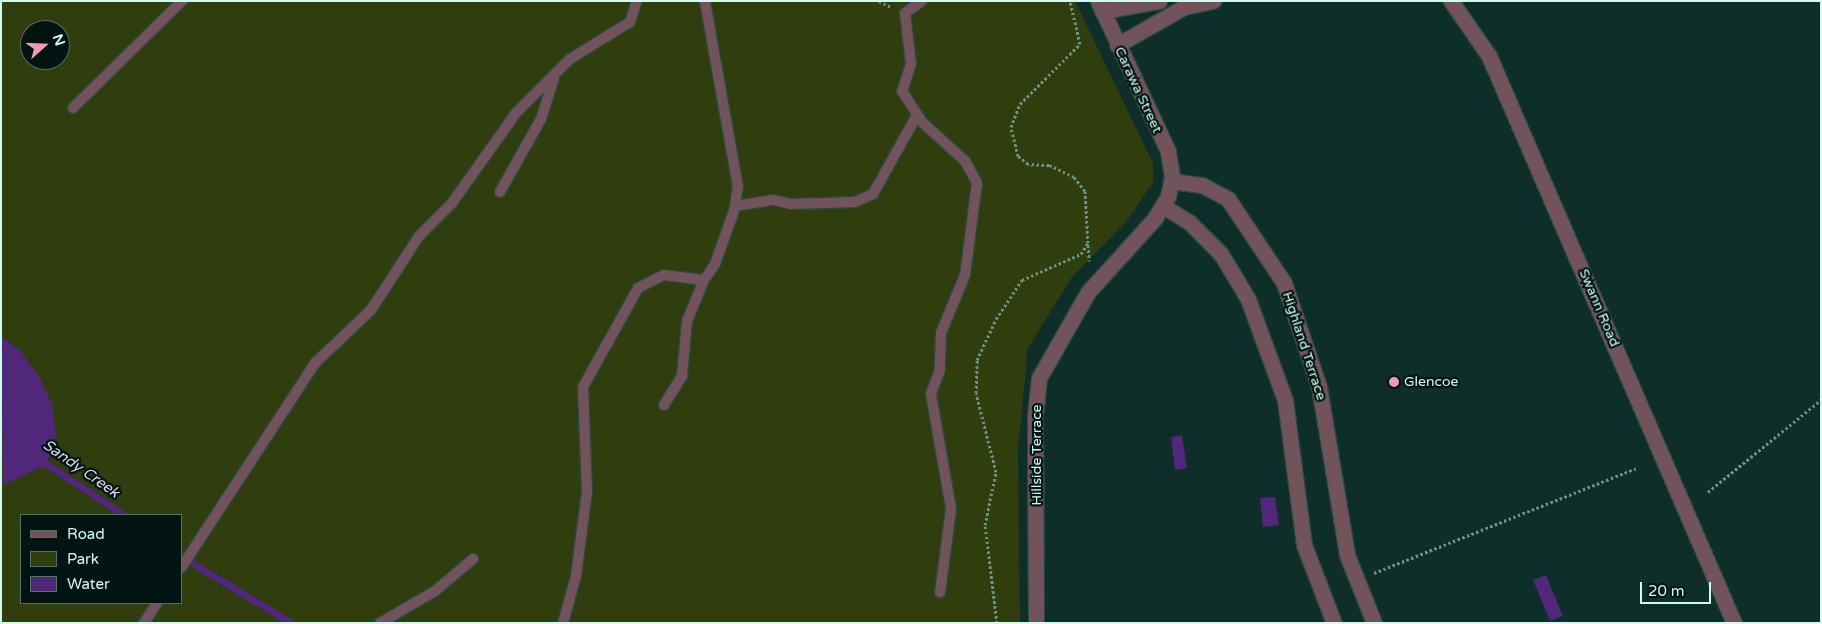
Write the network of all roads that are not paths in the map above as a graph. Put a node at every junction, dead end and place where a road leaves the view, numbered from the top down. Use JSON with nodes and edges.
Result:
{"nodes":[{"id":1,"x":182,"y":1,"type":"edge"},
{"id":2,"x":637,"y":1,"type":"edge"},
{"id":3,"x":705,"y":1,"type":"edge"},
{"id":4,"x":922,"y":1,"type":"edge"},
{"id":5,"x":1159,"y":1,"type":"edge"},
{"id":6,"x":1213,"y":1,"type":"edge"},
{"id":7,"x":1451,"y":1,"type":"edge"},
{"id":8,"x":1193,"y":2,"type":"edge"},
{"id":9,"x":1100,"y":6,"type":"edge"},
{"id":10,"x":1117,"y":45,"type":"junction"},
{"id":11,"x":555,"y":77,"type":"junction"},
{"id":12,"x":73,"y":108,"type":"dead end"},
{"id":13,"x":917,"y":115,"type":"junction"},
{"id":14,"x":1172,"y":181,"type":"junction"},
{"id":15,"x":500,"y":192,"type":"dead end"},
{"id":16,"x":735,"y":206,"type":"junction"},
{"id":17,"x":1163,"y":206,"type":"junction"},
{"id":18,"x":704,"y":280,"type":"junction"},
{"id":19,"x":664,"y":405,"type":"dead end"},
{"id":20,"x":473,"y":559,"type":"dead end"},
{"id":21,"x":182,"y":567,"type":"edge"},
{"id":22,"x":940,"y":592,"type":"dead end"},
{"id":23,"x":156,"y":604,"type":"edge"},
{"id":24,"x":144,"y":623,"type":"edge"},
{"id":25,"x":380,"y":623,"type":"edge"},
{"id":26,"x":563,"y":623,"type":"edge"},
{"id":27,"x":1036,"y":623,"type":"edge"},
{"id":28,"x":1334,"y":623,"type":"edge"},
{"id":29,"x":1374,"y":623,"type":"edge"},
{"id":30,"x":1734,"y":623,"type":"edge"}],
"edges":[{"from":1,"to":12,"type":"lane"},
{"from":2,"to":11,"type":"lane"},
{"from":3,"to":16,"type":"lane"},
{"from":4,"to":13,"type":"lane"},
{"from":5,"to":9,"type":"street"},
{"from":6,"to":8,"type":"street"},
{"from":7,"to":30,"type":"street","name":"Swann Road"},
{"from":8,"to":10,"type":"street"},
{"from":9,"to":10,"type":"street","name":"Carawa Street"},
{"from":10,"to":14,"type":"street","name":"Carawa Street"},
{"from":11,"to":15,"type":"lane"},
{"from":11,"to":21,"type":"lane"},
{"from":13,"to":16,"type":"lane"},
{"from":13,"to":22,"type":"lane"},
{"from":14,"to":17,"type":"street","name":"Hillside Terrace"},
{"from":14,"to":29,"type":"street","name":"Highland Terrace"},
{"from":16,"to":18,"type":"lane"},
{"from":17,"to":27,"type":"street","name":"Hillside Terrace"},
{"from":17,"to":28,"type":"street"},
{"from":18,"to":19,"type":"lane"},
{"from":18,"to":26,"type":"lane"},
{"from":20,"to":25,"type":"lane"},
{"from":23,"to":24,"type":"lane"}]}
